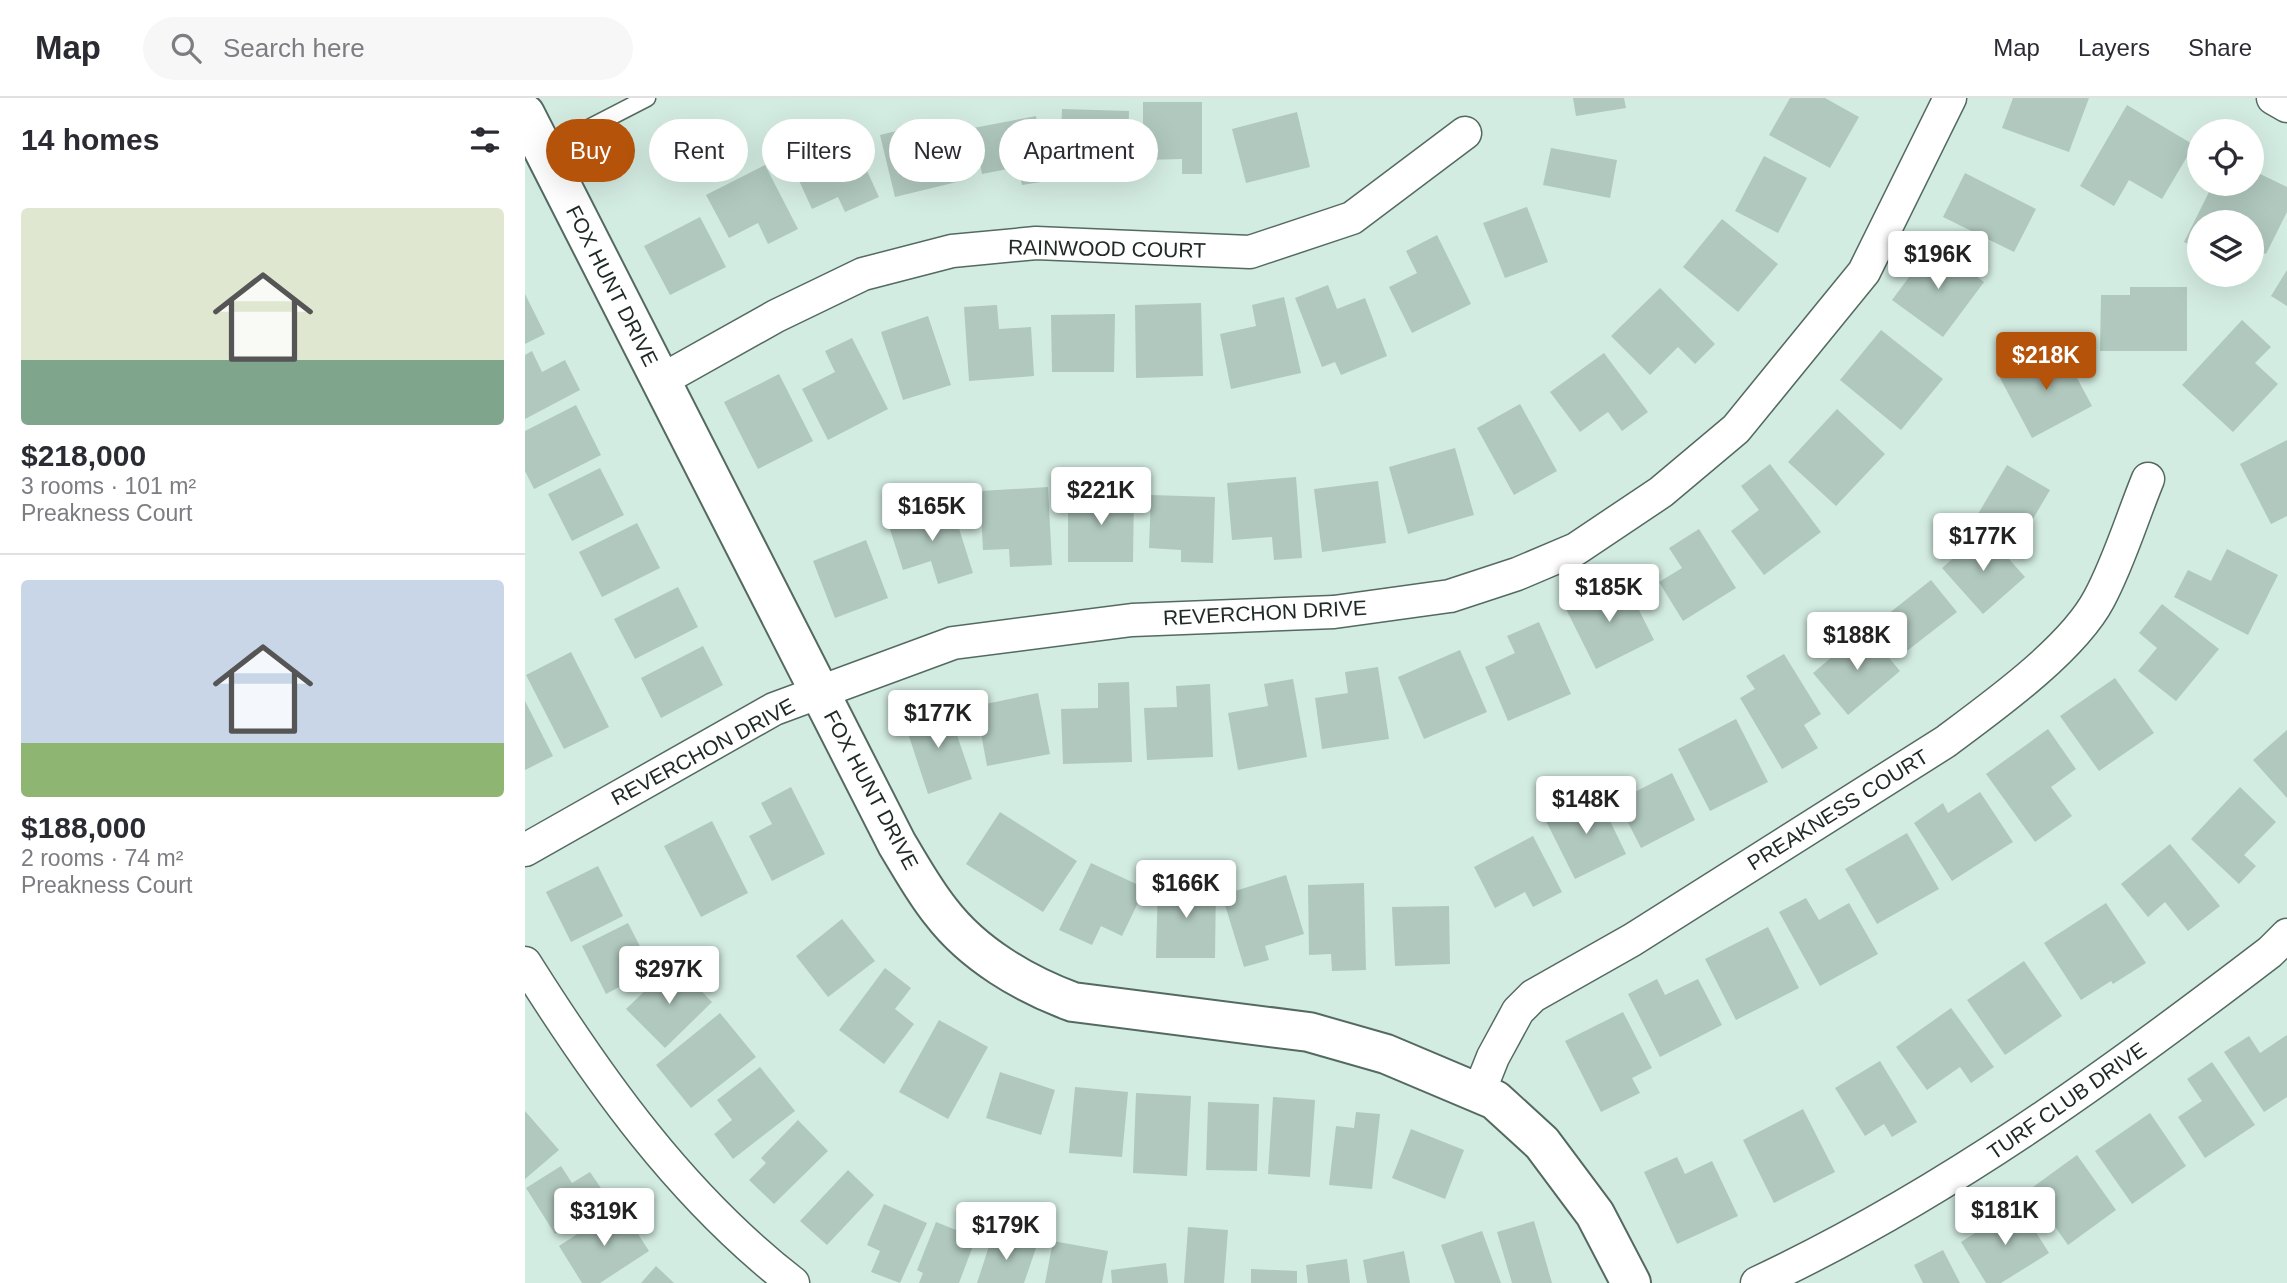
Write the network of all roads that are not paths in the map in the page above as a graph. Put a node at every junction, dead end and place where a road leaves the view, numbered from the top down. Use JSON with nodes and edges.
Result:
{"nodes":[{"id":1,"x":647,"y":98,"type":"edge"},
{"id":2,"x":1950,"y":98,"type":"edge"},
{"id":3,"x":2273,"y":98,"type":"edge"},
{"id":4,"x":2287,"y":106,"type":"edge"},
{"id":5,"x":525,"y":114,"type":"edge"},
{"id":6,"x":1465,"y":133,"type":"dead end"},
{"id":7,"x":544,"y":151,"type":"junction"},
{"id":8,"x":660,"y":381,"type":"junction"},
{"id":9,"x":2148,"y":479,"type":"dead end"},
{"id":10,"x":819,"y":692,"type":"junction"},
{"id":11,"x":525,"y":850,"type":"edge"},
{"id":12,"x":2287,"y":935,"type":"edge"},
{"id":13,"x":525,"y":963,"type":"edge"},
{"id":14,"x":1479,"y":1091,"type":"junction"},
{"id":15,"x":793,"y":1283,"type":"edge"},
{"id":16,"x":1631,"y":1283,"type":"edge"},
{"id":17,"x":1758,"y":1283,"type":"edge"}],
"edges":[{"from":1,"to":7,"type":"lane"},
{"from":2,"to":10,"type":"street","name":"REVERCHON DRIVE"},
{"from":3,"to":4,"type":"street"},
{"from":5,"to":7,"type":"street","name":"FOX HUNT DRIVE"},
{"from":6,"to":8,"type":"street","name":"RAINWOOD COURT"},
{"from":7,"to":8,"type":"street","name":"FOX HUNT DRIVE"},
{"from":8,"to":10,"type":"street","name":"FOX HUNT DRIVE"},
{"from":9,"to":14,"type":"street","name":"PREAKNESS COURT"},
{"from":10,"to":11,"type":"street","name":"REVERCHON DRIVE"},
{"from":10,"to":14,"type":"street","name":"FOX HUNT DRIVE"},
{"from":12,"to":17,"type":"street","name":"TURF CLUB DRIVE"},
{"from":13,"to":15,"type":"street"},
{"from":14,"to":16,"type":"street","name":"FOX HUNT DRIVE"}]}
